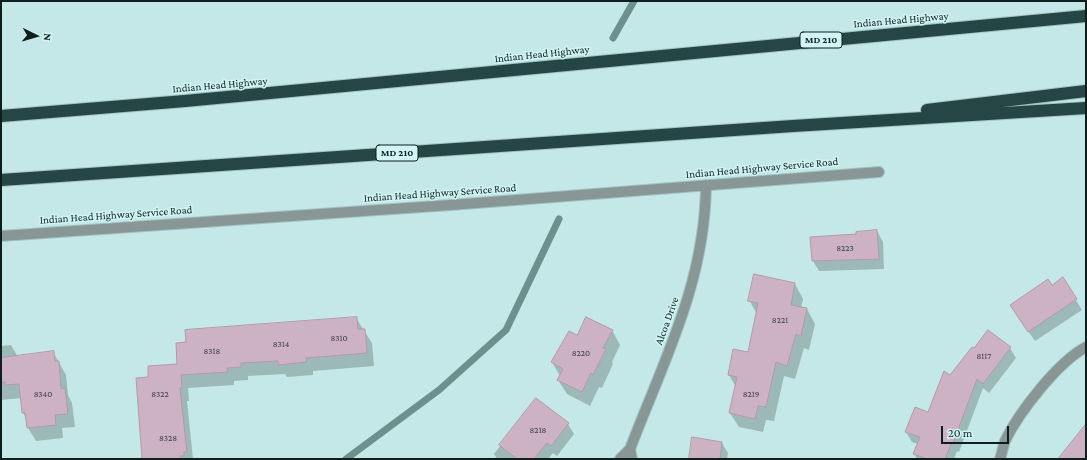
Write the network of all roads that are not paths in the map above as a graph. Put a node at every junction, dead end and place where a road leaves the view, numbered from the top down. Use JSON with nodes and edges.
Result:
{"nodes":[{"id":1,"x":1086,"y":16,"type":"edge"},
{"id":2,"x":1056,"y":19,"type":"junction"},
{"id":3,"x":1086,"y":21,"type":"edge"},
{"id":4,"x":1086,"y":91,"type":"edge"},
{"id":5,"x":1086,"y":108,"type":"edge"},
{"id":6,"x":1,"y":116,"type":"edge"},
{"id":7,"x":793,"y":126,"type":"junction"},
{"id":8,"x":879,"y":172,"type":"dead end"},
{"id":9,"x":1,"y":180,"type":"edge"},
{"id":10,"x":706,"y":185,"type":"junction"},
{"id":11,"x":1,"y":236,"type":"edge"},
{"id":12,"x":1086,"y":347,"type":"edge"},
{"id":13,"x":631,"y":454,"type":"edge"},
{"id":14,"x":620,"y":459,"type":"edge"},
{"id":15,"x":1000,"y":459,"type":"edge"}],
"edges":[{"from":1,"to":2,"type":"highway","name":"Indian Head Highway","number":"MD 210"},
{"from":2,"to":3,"type":"highway"},
{"from":2,"to":6,"type":"highway","name":"Indian Head Highway","number":"MD 210"},
{"from":4,"to":7,"type":"highway"},
{"from":5,"to":7,"type":"highway","number":"MD 210"},
{"from":7,"to":9,"type":"highway","number":"MD 210"},
{"from":8,"to":10,"type":"street","name":"Indian Head Highway Service Road"},
{"from":10,"to":11,"type":"street","name":"Indian Head Highway Service Road"},
{"from":10,"to":13,"type":"street","name":"Alcoa Drive"},
{"from":12,"to":15,"type":"street"},
{"from":13,"to":14,"type":"street"}]}
